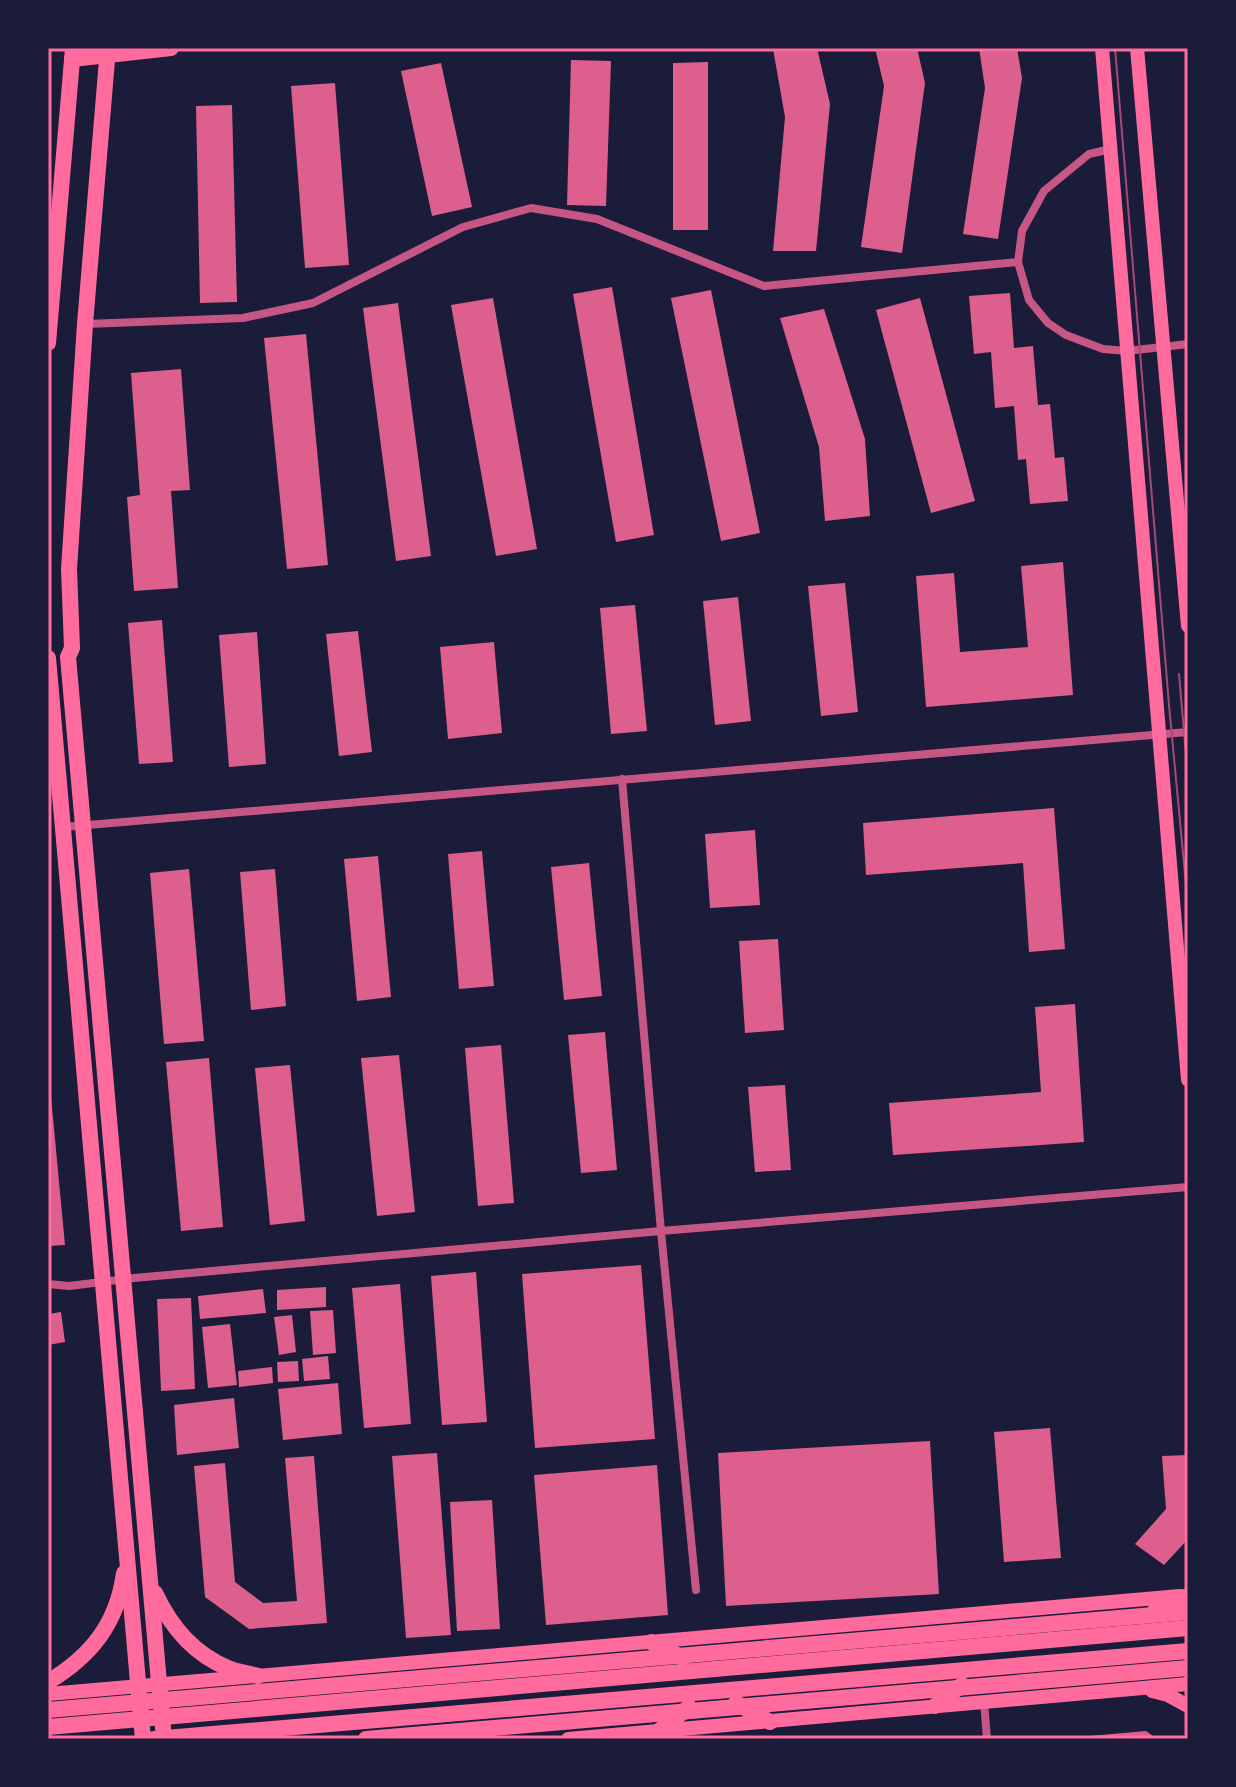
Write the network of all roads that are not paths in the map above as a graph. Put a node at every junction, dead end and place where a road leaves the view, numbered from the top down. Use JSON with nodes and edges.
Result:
{"nodes":[{"id":1,"x":171,"y":48,"type":"edge"},
{"id":2,"x":1102,"y":48,"type":"edge"},
{"id":3,"x":1137,"y":48,"type":"edge"},
{"id":4,"x":108,"y":51,"type":"edge"},
{"id":5,"x":72,"y":53,"type":"edge"},
{"id":6,"x":1111,"y":149,"type":"junction"},
{"id":7,"x":1018,"y":262,"type":"junction"},
{"id":8,"x":85,"y":324,"type":"junction"},
{"id":9,"x":48,"y":343,"type":"edge"},
{"id":10,"x":1188,"y":344,"type":"edge"},
{"id":11,"x":1164,"y":347,"type":"junction"},
{"id":12,"x":1127,"y":351,"type":"junction"},
{"id":13,"x":1188,"y":626,"type":"edge"},
{"id":14,"x":48,"y":658,"type":"edge"},
{"id":15,"x":1188,"y":732,"type":"edge"},
{"id":16,"x":1158,"y":734,"type":"junction"},
{"id":17,"x":622,"y":779,"type":"junction"},
{"id":18,"x":83,"y":826,"type":"junction"},
{"id":19,"x":64,"y":827,"type":"junction"},
{"id":20,"x":1188,"y":1080,"type":"edge"},
{"id":21,"x":1188,"y":1187,"type":"edge"},
{"id":22,"x":661,"y":1231,"type":"junction"},
{"id":23,"x":124,"y":1280,"type":"junction"},
{"id":24,"x":103,"y":1282,"type":"junction"},
{"id":25,"x":48,"y":1284,"type":"edge"},
{"id":26,"x":127,"y":1552,"type":"junction"},
{"id":27,"x":151,"y":1584,"type":"junction"},
{"id":28,"x":696,"y":1590,"type":"dead end"},
{"id":29,"x":1188,"y":1596,"type":"edge"},
{"id":30,"x":1130,"y":1617,"type":"junction"},
{"id":31,"x":1187,"y":1624,"type":"edge"},
{"id":32,"x":651,"y":1642,"type":"junction"},
{"id":33,"x":1188,"y":1651,"type":"edge"},
{"id":34,"x":982,"y":1668,"type":"junction"},
{"id":35,"x":1188,"y":1668,"type":"edge"},
{"id":36,"x":706,"y":1670,"type":"junction"},
{"id":37,"x":679,"y":1672,"type":"junction"},
{"id":38,"x":258,"y":1676,"type":"junction"},
{"id":39,"x":48,"y":1682,"type":"edge"},
{"id":40,"x":1188,"y":1684,"type":"edge"},
{"id":41,"x":160,"y":1685,"type":"junction"},
{"id":42,"x":139,"y":1686,"type":"junction"},
{"id":43,"x":1140,"y":1688,"type":"junction"},
{"id":44,"x":711,"y":1691,"type":"junction"},
{"id":45,"x":48,"y":1694,"type":"edge"},
{"id":46,"x":681,"y":1694,"type":"junction"},
{"id":47,"x":984,"y":1702,"type":"junction"},
{"id":48,"x":298,"y":1705,"type":"junction"},
{"id":49,"x":935,"y":1706,"type":"junction"},
{"id":50,"x":1188,"y":1706,"type":"edge"},
{"id":51,"x":48,"y":1710,"type":"edge"},
{"id":52,"x":162,"y":1717,"type":"junction"},
{"id":53,"x":142,"y":1719,"type":"junction"},
{"id":54,"x":770,"y":1722,"type":"junction"},
{"id":55,"x":48,"y":1727,"type":"edge"},
{"id":56,"x":300,"y":1727,"type":"junction"},
{"id":57,"x":659,"y":1731,"type":"junction"},
{"id":58,"x":711,"y":1733,"type":"edge"},
{"id":59,"x":256,"y":1734,"type":"edge"},
{"id":60,"x":143,"y":1739,"type":"edge"},
{"id":61,"x":154,"y":1739,"type":"edge"},
{"id":62,"x":164,"y":1739,"type":"edge"},
{"id":63,"x":366,"y":1739,"type":"edge"},
{"id":64,"x":568,"y":1739,"type":"edge"},
{"id":65,"x":987,"y":1739,"type":"edge"}],
"edges":[{"from":1,"to":4,"type":"main road"},
{"from":2,"to":6,"type":"main road"},
{"from":3,"to":11,"type":"main road"},
{"from":4,"to":5,"type":"main road"},
{"from":4,"to":8,"type":"main road"},
{"from":5,"to":9,"type":"main road"},
{"from":6,"to":7,"type":"street"},
{"from":6,"to":12,"type":"main road"},
{"from":7,"to":8,"type":"street"},
{"from":7,"to":12,"type":"street"},
{"from":8,"to":18,"type":"main road"},
{"from":10,"to":11,"type":"street"},
{"from":11,"to":12,"type":"street"},
{"from":11,"to":13,"type":"main road"},
{"from":12,"to":16,"type":"main road"},
{"from":14,"to":19,"type":"main road"},
{"from":15,"to":16,"type":"street"},
{"from":16,"to":17,"type":"street"},
{"from":16,"to":20,"type":"main road"},
{"from":17,"to":18,"type":"street"},
{"from":17,"to":22,"type":"street"},
{"from":18,"to":19,"type":"street"},
{"from":18,"to":23,"type":"main road"},
{"from":19,"to":24,"type":"main road"},
{"from":21,"to":22,"type":"street"},
{"from":22,"to":23,"type":"street"},
{"from":22,"to":28,"type":"street"},
{"from":23,"to":24,"type":"street"},
{"from":23,"to":27,"type":"main road"},
{"from":24,"to":25,"type":"street"},
{"from":24,"to":26,"type":"main road"},
{"from":26,"to":39,"type":"main road"},
{"from":26,"to":42,"type":"main road"},
{"from":27,"to":38,"type":"main road"},
{"from":27,"to":41,"type":"main road"},
{"from":29,"to":30,"type":"main road"},
{"from":29,"to":32,"type":"main road"},
{"from":30,"to":31,"type":"main road"},
{"from":30,"to":51,"type":"main road"},
{"from":31,"to":36,"type":"main road"},
{"from":32,"to":36,"type":"main road"},
{"from":32,"to":38,"type":"main road"},
{"from":33,"to":34,"type":"main road"},
{"from":34,"to":44,"type":"main road"},
{"from":34,"to":49,"type":"main road"},
{"from":35,"to":63,"type":"main road"},
{"from":36,"to":37,"type":"main road"},
{"from":37,"to":46,"type":"main road"},
{"from":37,"to":48,"type":"main road"},
{"from":38,"to":41,"type":"main road"},
{"from":40,"to":43,"type":"main road"},
{"from":41,"to":42,"type":"main road"},
{"from":41,"to":52,"type":"main road"},
{"from":42,"to":45,"type":"main road"},
{"from":42,"to":53,"type":"main road"},
{"from":43,"to":47,"type":"main road"},
{"from":43,"to":50,"type":"main road"},
{"from":44,"to":46,"type":"main road"},
{"from":44,"to":54,"type":"main road"},
{"from":44,"to":57,"type":"main road"},
{"from":46,"to":56,"type":"main road"},
{"from":47,"to":49,"type":"main road"},
{"from":47,"to":65,"type":"street"},
{"from":48,"to":52,"type":"main road"},
{"from":48,"to":56,"type":"main road"},
{"from":49,"to":54,"type":"main road"},
{"from":52,"to":53,"type":"main road"},
{"from":52,"to":62,"type":"main road"},
{"from":53,"to":55,"type":"main road"},
{"from":53,"to":60,"type":"main road"},
{"from":54,"to":58,"type":"main road"},
{"from":56,"to":59,"type":"main road"},
{"from":57,"to":58,"type":"main road"},
{"from":57,"to":64,"type":"main road"},
{"from":59,"to":62,"type":"main road"},
{"from":61,"to":62,"type":"main road"}]}
